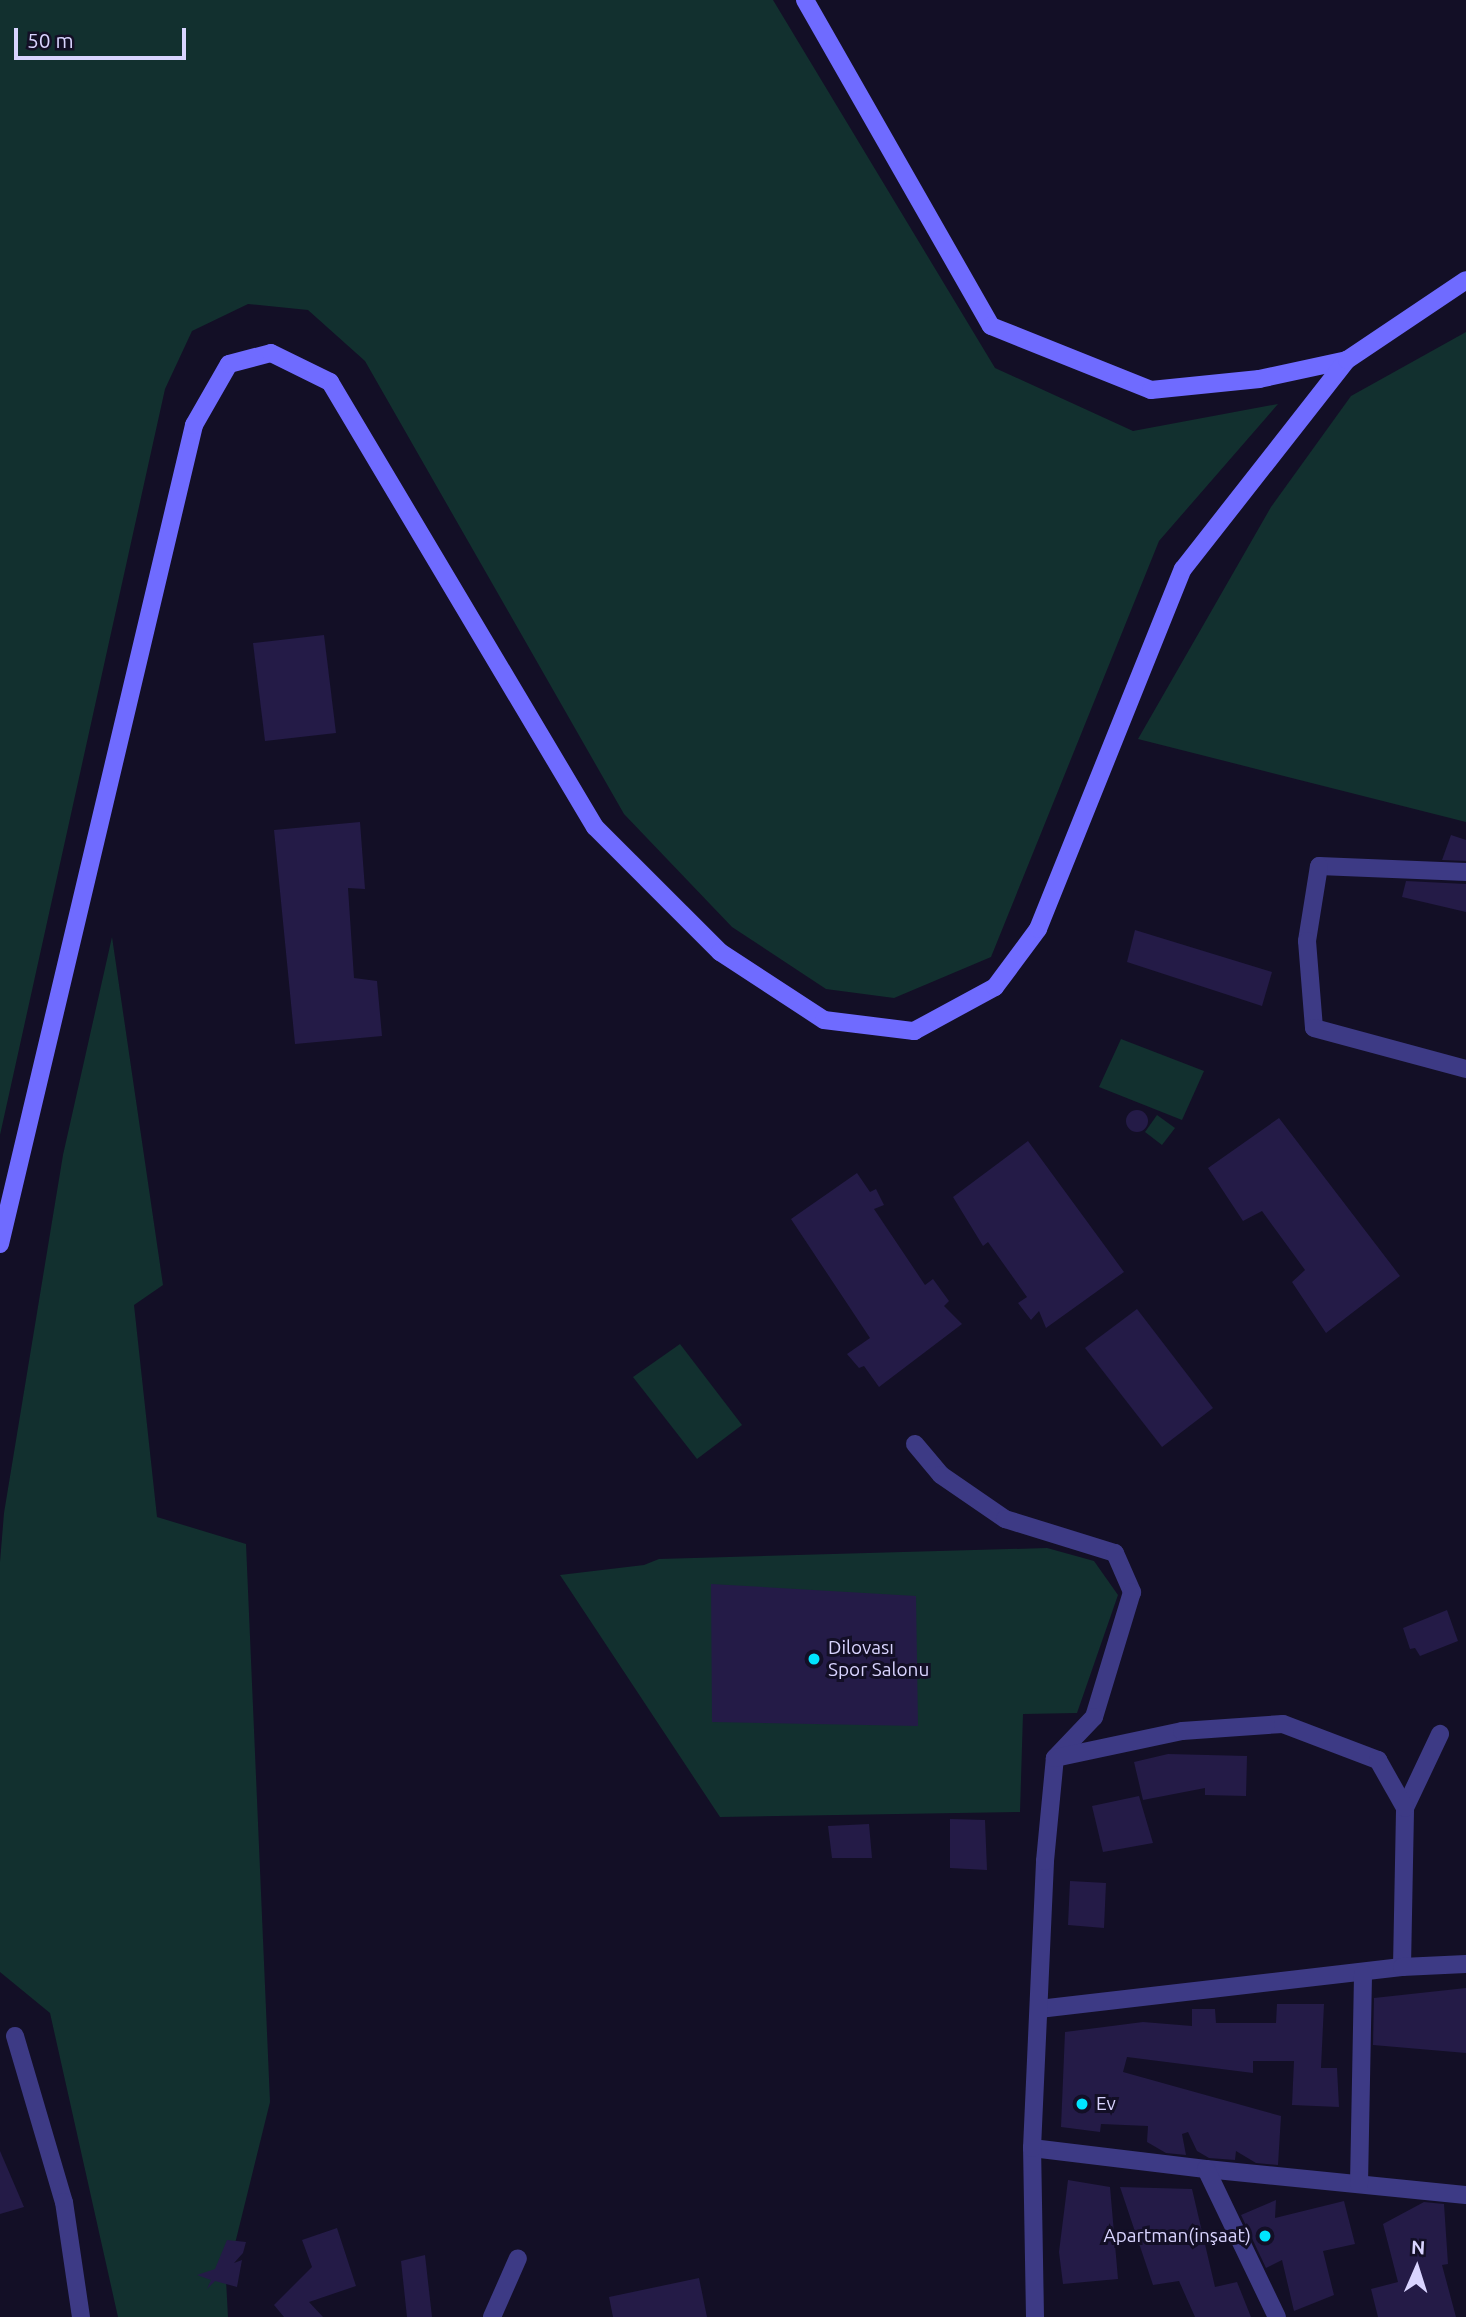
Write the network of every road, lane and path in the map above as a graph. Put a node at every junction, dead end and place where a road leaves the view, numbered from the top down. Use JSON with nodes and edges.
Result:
{"nodes":[{"id":1,"x":804,"y":0,"type":"edge"},
{"id":2,"x":1466,"y":280,"type":"edge"},
{"id":3,"x":1348,"y":360,"type":"junction"},
{"id":4,"x":1466,"y":872,"type":"edge"},
{"id":5,"x":1466,"y":1069,"type":"edge"},
{"id":6,"x":0,"y":1244,"type":"edge"},
{"id":7,"x":915,"y":1444,"type":"dead end"},
{"id":8,"x":1440,"y":1734,"type":"dead end"},
{"id":9,"x":1055,"y":1758,"type":"junction"},
{"id":10,"x":1405,"y":1808,"type":"junction"},
{"id":11,"x":1466,"y":1964,"type":"edge"},
{"id":12,"x":1402,"y":1967,"type":"junction"},
{"id":13,"x":1363,"y":1974,"type":"junction"},
{"id":14,"x":1039,"y":2008,"type":"junction"},
{"id":15,"x":15,"y":2036,"type":"dead end"},
{"id":16,"x":1032,"y":2148,"type":"junction"},
{"id":17,"x":1206,"y":2169,"type":"junction"},
{"id":18,"x":1359,"y":2184,"type":"junction"},
{"id":19,"x":1466,"y":2195,"type":"edge"},
{"id":20,"x":518,"y":2258,"type":"dead end"},
{"id":21,"x":81,"y":2317,"type":"edge"},
{"id":22,"x":492,"y":2317,"type":"edge"},
{"id":23,"x":1035,"y":2317,"type":"edge"},
{"id":24,"x":1277,"y":2317,"type":"edge"}],
"edges":[{"from":1,"to":3,"type":"street"},
{"from":2,"to":3,"type":"street"},
{"from":3,"to":6,"type":"street"},
{"from":4,"to":5,"type":"street"},
{"from":7,"to":9,"type":"street"},
{"from":8,"to":10,"type":"street"},
{"from":9,"to":10,"type":"street"},
{"from":9,"to":14,"type":"street"},
{"from":10,"to":12,"type":"street"},
{"from":11,"to":12,"type":"street"},
{"from":12,"to":13,"type":"street"},
{"from":13,"to":14,"type":"street"},
{"from":13,"to":18,"type":"street"},
{"from":14,"to":16,"type":"street"},
{"from":15,"to":21,"type":"street"},
{"from":16,"to":17,"type":"street"},
{"from":16,"to":23,"type":"street"},
{"from":17,"to":18,"type":"street"},
{"from":17,"to":24,"type":"street"},
{"from":18,"to":19,"type":"street"},
{"from":20,"to":22,"type":"street"}]}
